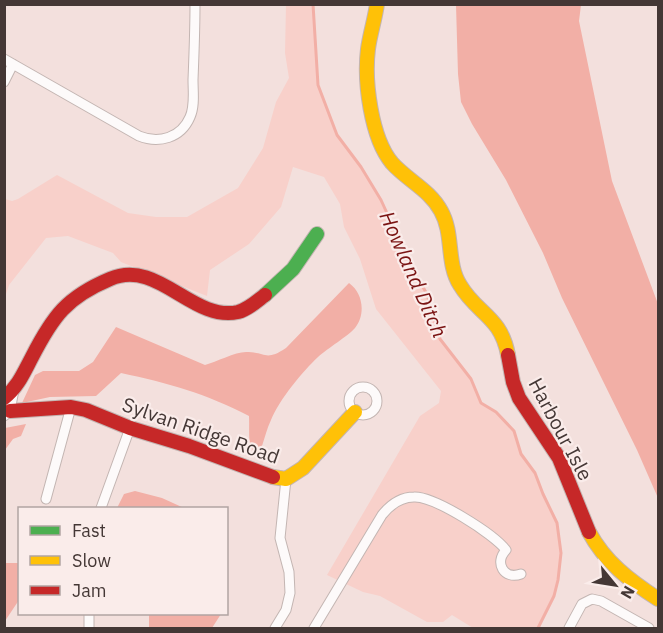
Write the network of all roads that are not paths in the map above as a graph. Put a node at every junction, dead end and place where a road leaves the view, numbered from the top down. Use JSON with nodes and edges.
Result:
{"nodes":[{"id":1,"x":195,"y":4,"type":"edge"},
{"id":2,"x":377,"y":4,"type":"edge"},
{"id":3,"x":9,"y":62,"type":"edge"},
{"id":4,"x":4,"y":82,"type":"edge"},
{"id":5,"x":317,"y":234,"type":"dead end"},
{"id":6,"x":9,"y":394,"type":"edge"},
{"id":7,"x":71,"y":407,"type":"junction"},
{"id":8,"x":355,"y":412,"type":"dead end"},
{"id":9,"x":7,"y":413,"type":"edge"},
{"id":10,"x":130,"y":428,"type":"junction"},
{"id":11,"x":286,"y":479,"type":"junction"},
{"id":12,"x":46,"y":499,"type":"dead end"},
{"id":13,"x":101,"y":507,"type":"edge"},
{"id":14,"x":521,"y":574,"type":"dead end"},
{"id":15,"x":658,"y":599,"type":"edge"},
{"id":16,"x":275,"y":628,"type":"edge"},
{"id":17,"x":314,"y":628,"type":"edge"},
{"id":18,"x":569,"y":628,"type":"edge"},
{"id":19,"x":649,"y":628,"type":"edge"}],
"edges":[{"from":1,"to":3,"type":"street"},
{"from":2,"to":15,"type":"street","name":"Harbour Isle"},
{"from":3,"to":4,"type":"street"},
{"from":5,"to":6,"type":"street"},
{"from":6,"to":9,"type":"street","name":"Sylvan Ridge Road"},
{"from":7,"to":9,"type":"street","name":"Sylvan Ridge Road"},
{"from":7,"to":10,"type":"street","name":"Sylvan Ridge Road"},
{"from":7,"to":12,"type":"street"},
{"from":8,"to":11,"type":"street","name":"Sylvan Ridge Road"},
{"from":10,"to":11,"type":"street","name":"Sylvan Ridge Road"},
{"from":10,"to":13,"type":"street"},
{"from":11,"to":16,"type":"street"},
{"from":14,"to":17,"type":"street"},
{"from":18,"to":19,"type":"street"}]}
